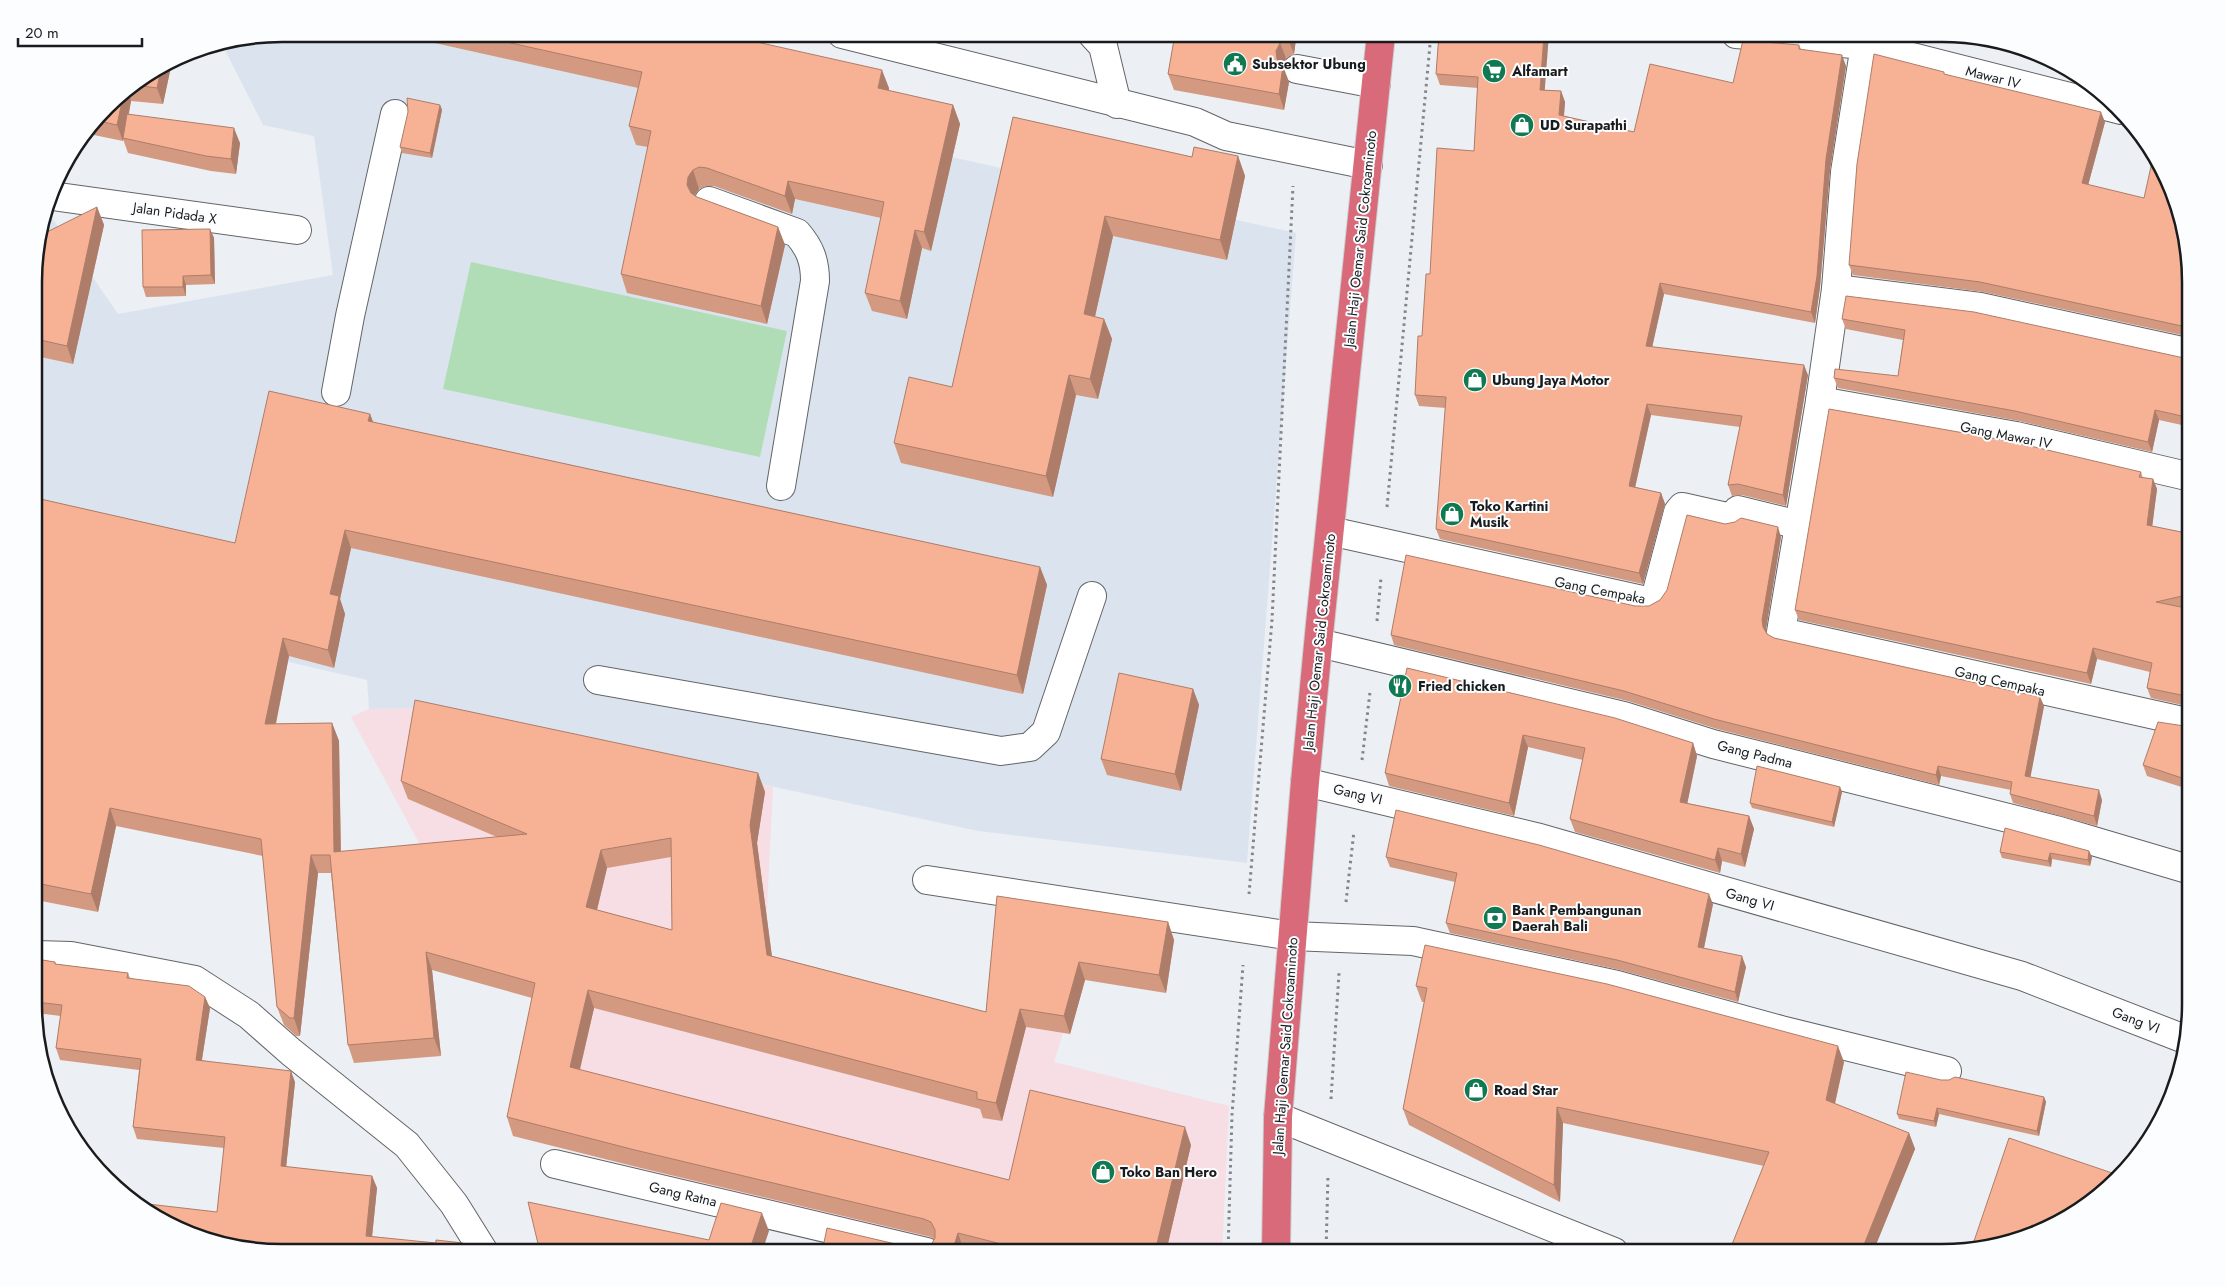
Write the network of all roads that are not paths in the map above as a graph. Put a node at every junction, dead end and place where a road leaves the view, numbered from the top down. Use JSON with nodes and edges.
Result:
{"nodes":[{"id":1,"x":873,"y":42,"type":"edge"},
{"id":2,"x":1099,"y":42,"type":"edge"},
{"id":3,"x":1380,"y":42,"type":"edge"},
{"id":4,"x":1830,"y":42,"type":"edge"},
{"id":5,"x":1865,"y":45,"type":"junction"},
{"id":6,"x":1297,"y":68,"type":"dead end"},
{"id":7,"x":1376,"y":84,"type":"junction"},
{"id":8,"x":1117,"y":104,"type":"junction"},
{"id":9,"x":2105,"y":106,"type":"edge"},
{"id":10,"x":395,"y":114,"type":"dead end"},
{"id":11,"x":1368,"y":165,"type":"junction"},
{"id":12,"x":58,"y":197,"type":"edge"},
{"id":13,"x":709,"y":200,"type":"edge"},
{"id":14,"x":297,"y":230,"type":"dead end"},
{"id":15,"x":1836,"y":289,"type":"junction"},
{"id":16,"x":2182,"y":350,"type":"edge"},
{"id":17,"x":336,"y":392,"type":"dead end"},
{"id":18,"x":1820,"y":401,"type":"junction"},
{"id":19,"x":2182,"y":475,"type":"edge"},
{"id":20,"x":781,"y":486,"type":"dead end"},
{"id":21,"x":1799,"y":525,"type":"junction"},
{"id":22,"x":1330,"y":531,"type":"junction"},
{"id":23,"x":1092,"y":596,"type":"dead end"},
{"id":24,"x":1319,"y":642,"type":"junction"},
{"id":25,"x":598,"y":680,"type":"dead end"},
{"id":26,"x":2182,"y":721,"type":"edge"},
{"id":27,"x":1305,"y":782,"type":"junction"},
{"id":28,"x":2182,"y":867,"type":"edge"},
{"id":29,"x":926,"y":880,"type":"dead end"},
{"id":30,"x":1292,"y":936,"type":"junction"},
{"id":31,"x":42,"y":955,"type":"edge"},
{"id":32,"x":2180,"y":1037,"type":"edge"},
{"id":33,"x":1947,"y":1071,"type":"dead end"},
{"id":34,"x":1278,"y":1117,"type":"junction"},
{"id":35,"x":555,"y":1164,"type":"dead end"},
{"id":36,"x":479,"y":1244,"type":"edge"},
{"id":37,"x":893,"y":1244,"type":"edge"},
{"id":38,"x":1276,"y":1244,"type":"edge"},
{"id":39,"x":1594,"y":1244,"type":"edge"}],
"edges":[{"from":1,"to":8,"type":"street"},
{"from":2,"to":8,"type":"street"},
{"from":3,"to":7,"type":"highway","name":"Jalan Haji Oemar Said Cokroaminoto"},
{"from":4,"to":5,"type":"street","name":"Mawar IV"},
{"from":5,"to":9,"type":"street","name":"Mawar IV"},
{"from":5,"to":15,"type":"street"},
{"from":6,"to":7,"type":"street"},
{"from":7,"to":11,"type":"highway","name":"Jalan Haji Oemar Said Cokroaminoto"},
{"from":8,"to":11,"type":"street"},
{"from":10,"to":17,"type":"street"},
{"from":11,"to":22,"type":"highway","name":"Jalan Haji Oemar Said Cokroaminoto"},
{"from":12,"to":14,"type":"street","name":"Jalan Pidada X"},
{"from":13,"to":20,"type":"street"},
{"from":15,"to":16,"type":"street"},
{"from":15,"to":18,"type":"street"},
{"from":18,"to":19,"type":"street","name":"Gang Mawar IV"},
{"from":18,"to":21,"type":"street"},
{"from":21,"to":22,"type":"street","name":"Gang Cempaka"},
{"from":21,"to":26,"type":"street","name":"Gang Cempaka"},
{"from":22,"to":24,"type":"highway","name":"Jalan Haji Oemar Said Cokroaminoto"},
{"from":23,"to":25,"type":"street"},
{"from":24,"to":27,"type":"highway","name":"Jalan Haji Oemar Said Cokroaminoto"},
{"from":24,"to":28,"type":"street","name":"Gang Padma"},
{"from":27,"to":30,"type":"highway","name":"Jalan Haji Oemar Said Cokroaminoto"},
{"from":27,"to":32,"type":"street","name":"Gang VI"},
{"from":29,"to":30,"type":"street"},
{"from":30,"to":33,"type":"street"},
{"from":30,"to":34,"type":"highway","name":"Jalan Haji Oemar Said Cokroaminoto"},
{"from":31,"to":36,"type":"street"},
{"from":34,"to":38,"type":"highway","name":"Jalan Haji Oemar Said Cokroaminoto"},
{"from":34,"to":39,"type":"street"},
{"from":35,"to":37,"type":"street","name":"Gang Ratna"}]}
